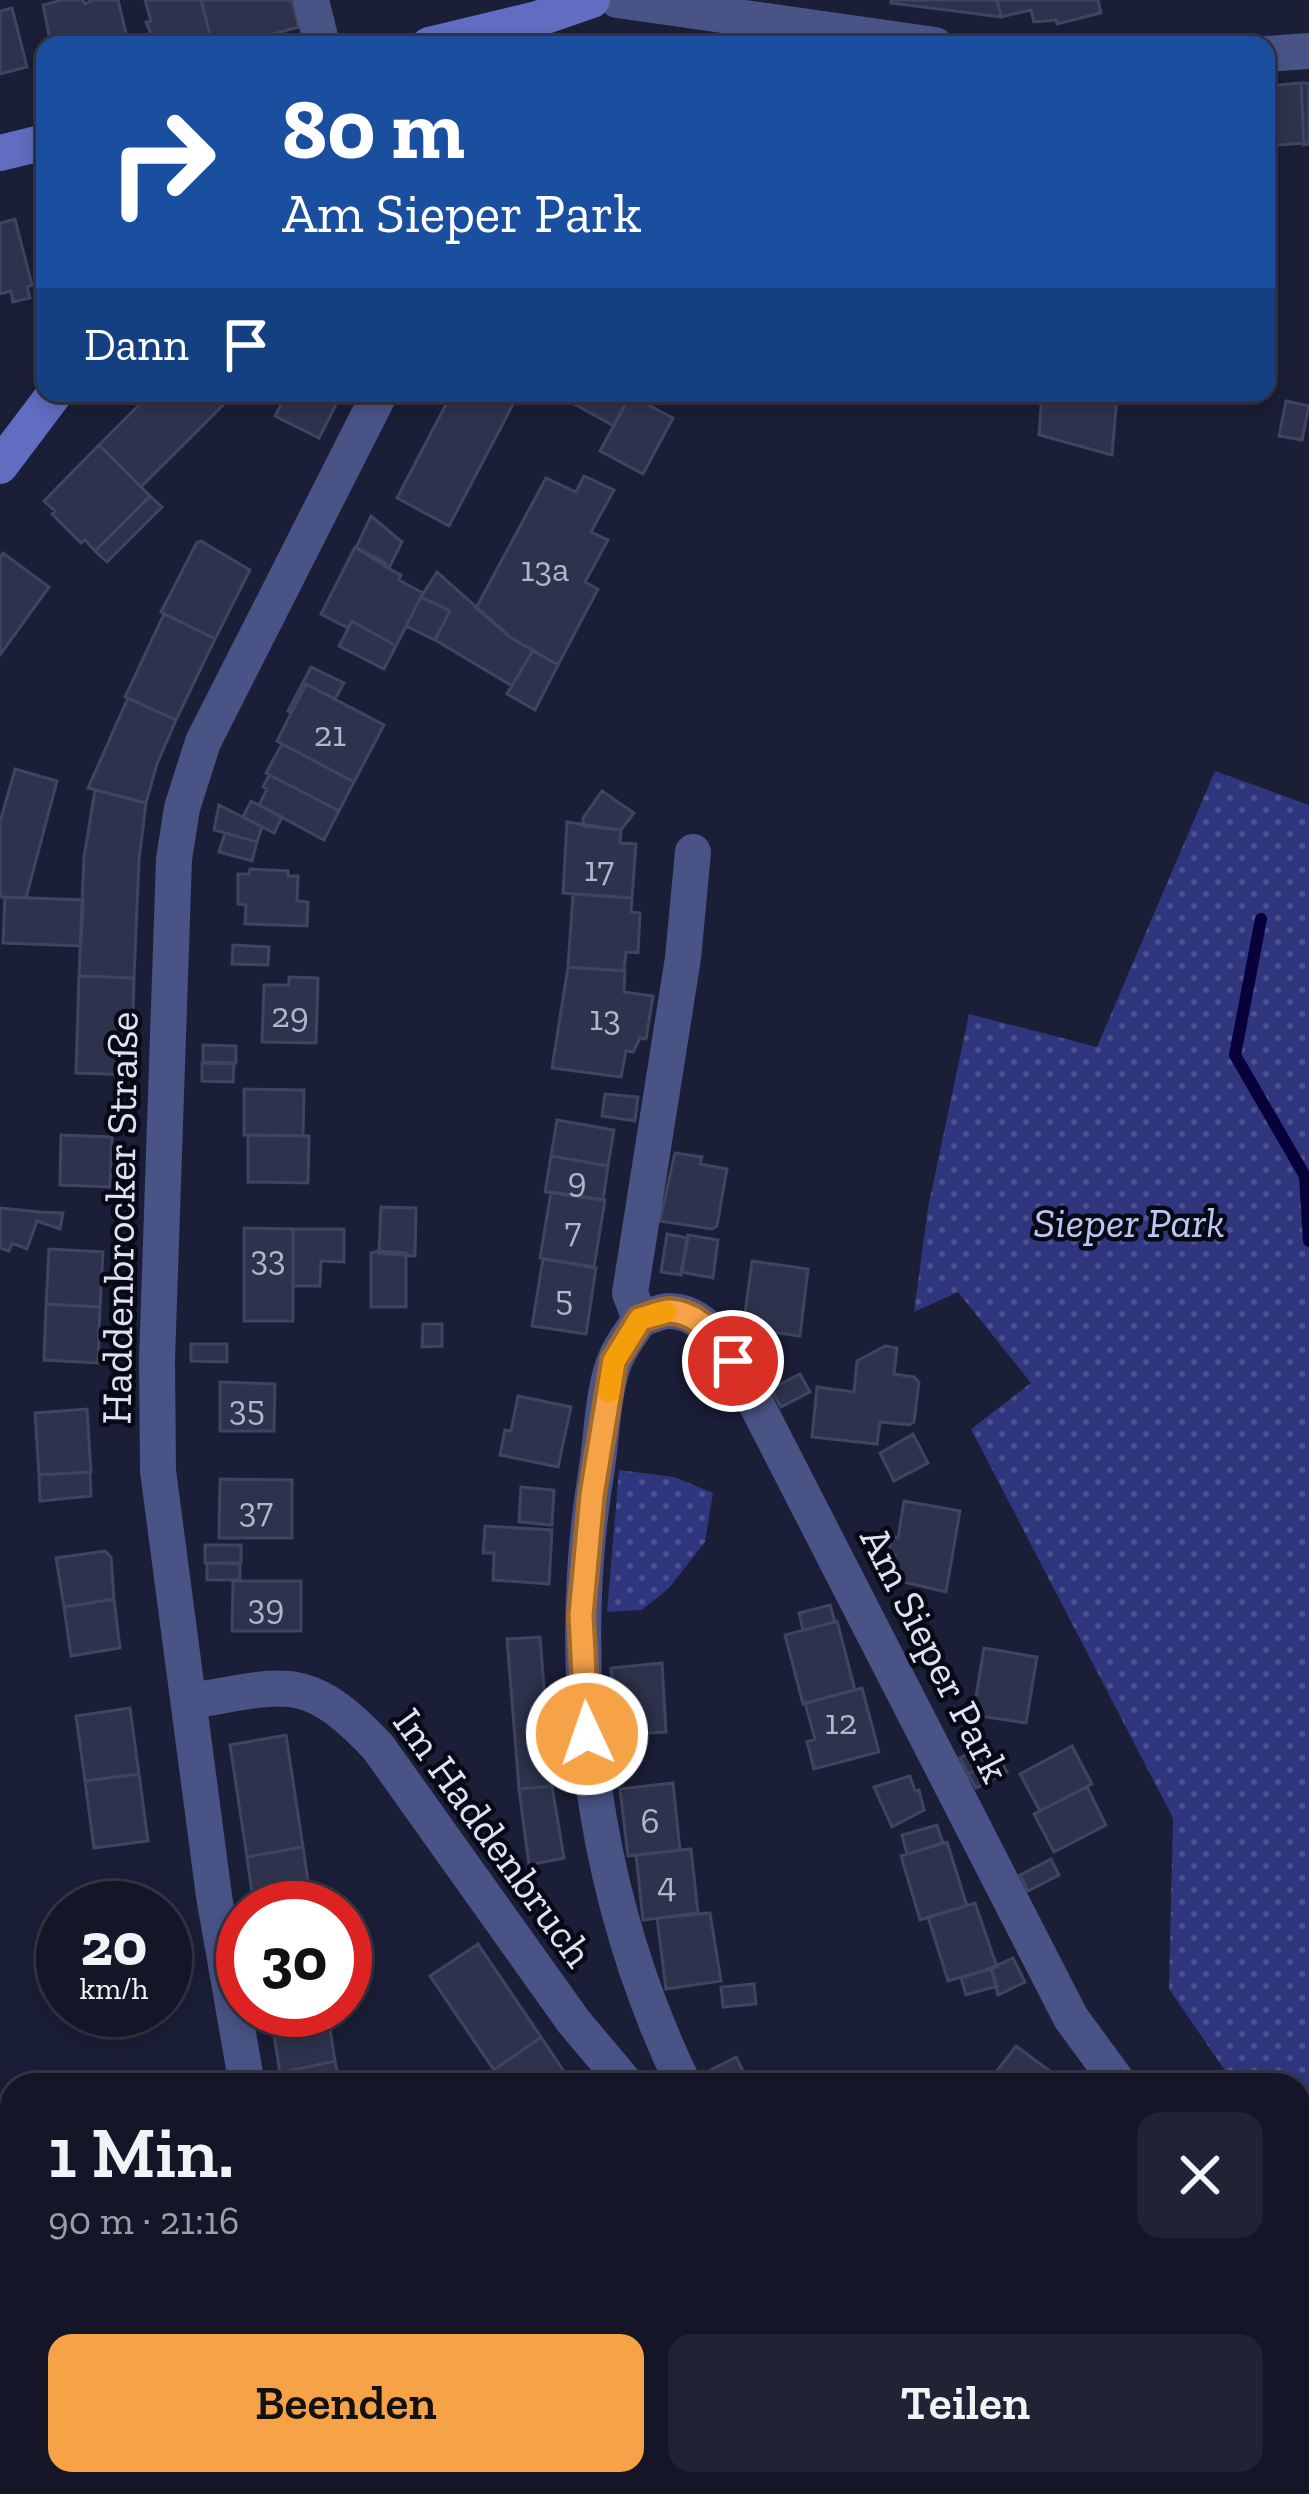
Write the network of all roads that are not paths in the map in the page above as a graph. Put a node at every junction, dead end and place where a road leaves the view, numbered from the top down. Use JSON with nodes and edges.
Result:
{"nodes":[{"id":1,"x":310,"y":0,"type":"edge"},
{"id":2,"x":594,"y":0,"type":"edge"},
{"id":3,"x":617,"y":0,"type":"edge"},
{"id":4,"x":320,"y":36,"type":"edge"},
{"id":5,"x":466,"y":36,"type":"edge"},
{"id":6,"x":545,"y":36,"type":"edge"},
{"id":7,"x":871,"y":36,"type":"edge"},
{"id":8,"x":1309,"y":51,"type":"edge"},
{"id":9,"x":1275,"y":53,"type":"edge"},
{"id":10,"x":36,"y":144,"type":"edge"},
{"id":11,"x":0,"y":152,"type":"edge"},
{"id":12,"x":48,"y":402,"type":"edge"},
{"id":13,"x":375,"y":402,"type":"edge"},
{"id":14,"x":0,"y":466,"type":"edge"},
{"id":15,"x":693,"y":852,"type":"dead end"},
{"id":16,"x":640,"y":1319,"type":"junction"},
{"id":17,"x":190,"y":1701,"type":"junction"},
{"id":18,"x":245,"y":2073,"type":"edge"},
{"id":19,"x":617,"y":2073,"type":"edge"},
{"id":20,"x":679,"y":2073,"type":"edge"},
{"id":21,"x":1111,"y":2073,"type":"edge"}],
"edges":[{"from":1,"to":4,"type":"street"},
{"from":2,"to":5,"type":"main road"},
{"from":2,"to":6,"type":"main road"},
{"from":3,"to":7,"type":"street"},
{"from":8,"to":9,"type":"street"},
{"from":10,"to":11,"type":"main road"},
{"from":12,"to":14,"type":"main road"},
{"from":13,"to":17,"type":"street","name":"Haddenbrocker Straße"},
{"from":15,"to":16,"type":"street"},
{"from":16,"to":20,"type":"street"},
{"from":16,"to":21,"type":"street","name":"Am Sieper Park"},
{"from":17,"to":18,"type":"street","name":"Haddenbrocker Straße"},
{"from":17,"to":19,"type":"street","name":"Im Haddenbruch"}]}
